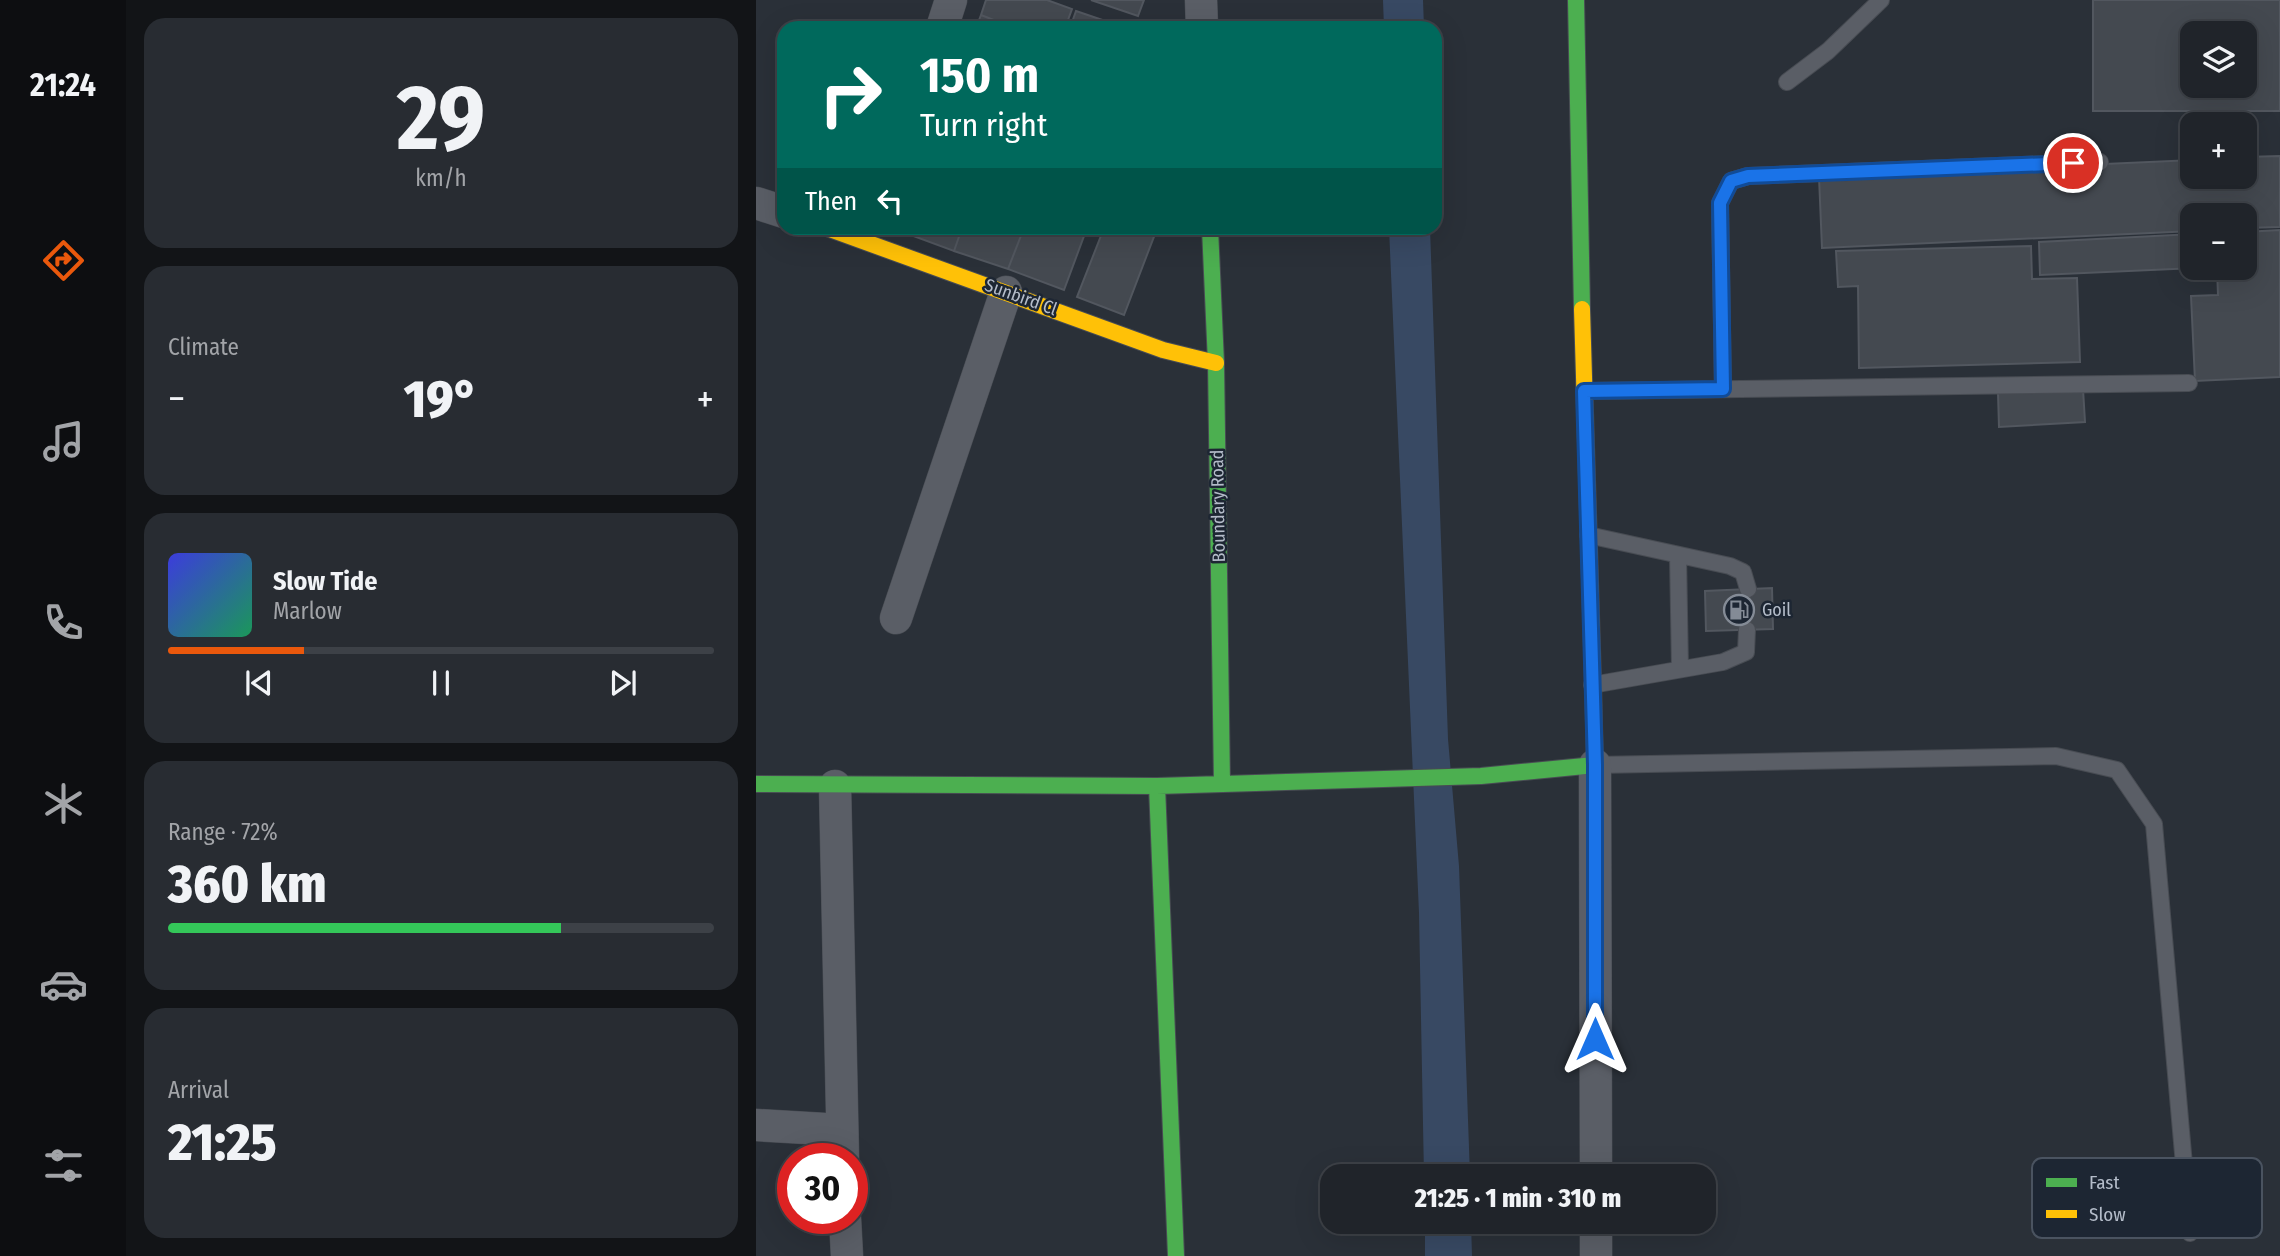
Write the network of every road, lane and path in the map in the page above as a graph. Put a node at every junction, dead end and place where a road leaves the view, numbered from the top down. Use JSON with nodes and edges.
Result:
{"nodes":[{"id":1,"x":951,"y":0,"type":"edge"},
{"id":2,"x":1201,"y":0,"type":"edge"},
{"id":3,"x":1576,"y":0,"type":"edge"},
{"id":4,"x":1881,"y":0,"type":"edge"},
{"id":5,"x":944,"y":21,"type":"edge"},
{"id":6,"x":1202,"y":21,"type":"edge"},
{"id":7,"x":1787,"y":82,"type":"dead end"},
{"id":8,"x":2100,"y":162,"type":"dead end"},
{"id":9,"x":756,"y":203,"type":"edge"},
{"id":10,"x":777,"y":210,"type":"edge"},
{"id":11,"x":871,"y":235,"type":"edge"},
{"id":12,"x":1210,"y":235,"type":"edge"},
{"id":13,"x":1006,"y":292,"type":"junction"},
{"id":14,"x":1216,"y":363,"type":"junction"},
{"id":15,"x":2189,"y":383,"type":"dead end"},
{"id":16,"x":1723,"y":389,"type":"junction"},
{"id":17,"x":1584,"y":391,"type":"junction"},
{"id":18,"x":1588,"y":535,"type":"junction"},
{"id":19,"x":1678,"y":555,"type":"junction"},
{"id":20,"x":1748,"y":589,"type":"dead end"},
{"id":21,"x":896,"y":618,"type":"dead end"},
{"id":22,"x":1747,"y":630,"type":"dead end"},
{"id":23,"x":1680,"y":669,"type":"junction"},
{"id":24,"x":1592,"y":685,"type":"junction"},
{"id":25,"x":1595,"y":765,"type":"junction"},
{"id":26,"x":756,"y":784,"type":"edge"},
{"id":27,"x":1222,"y":784,"type":"junction"},
{"id":28,"x":835,"y":786,"type":"junction"},
{"id":29,"x":1157,"y":786,"type":"junction"},
{"id":30,"x":756,"y":1125,"type":"edge"},
{"id":31,"x":837,"y":1143,"type":"edge"},
{"id":32,"x":842,"y":1143,"type":"edge"},
{"id":33,"x":2183,"y":1158,"type":"edge"},
{"id":34,"x":1596,"y":1164,"type":"edge"},
{"id":35,"x":846,"y":1234,"type":"edge"},
{"id":36,"x":1596,"y":1234,"type":"edge"},
{"id":37,"x":847,"y":1256,"type":"edge"},
{"id":38,"x":1176,"y":1256,"type":"edge"},
{"id":39,"x":1596,"y":1256,"type":"edge"}],
"edges":[{"from":1,"to":5,"type":"street"},
{"from":2,"to":6,"type":"street"},
{"from":3,"to":17,"type":"street"},
{"from":4,"to":7,"type":"lane"},
{"from":8,"to":16,"type":"lane"},
{"from":9,"to":10,"type":"street"},
{"from":11,"to":13,"type":"street","name":"Sunbird Cl"},
{"from":12,"to":14,"type":"street","name":"Boundary Road"},
{"from":13,"to":14,"type":"street","name":"Sunbird Cl"},
{"from":13,"to":21,"type":"street"},
{"from":14,"to":27,"type":"street","name":"Boundary Road"},
{"from":15,"to":16,"type":"lane"},
{"from":16,"to":17,"type":"lane"},
{"from":17,"to":18,"type":"street"},
{"from":18,"to":19,"type":"lane"},
{"from":18,"to":24,"type":"street"},
{"from":19,"to":20,"type":"lane"},
{"from":19,"to":23,"type":"lane"},
{"from":22,"to":23,"type":"lane"},
{"from":23,"to":24,"type":"lane"},
{"from":24,"to":25,"type":"street"},
{"from":25,"to":27,"type":"street"},
{"from":25,"to":33,"type":"lane"},
{"from":25,"to":34,"type":"street"},
{"from":26,"to":28,"type":"street"},
{"from":27,"to":29,"type":"street"},
{"from":28,"to":29,"type":"street"},
{"from":28,"to":32,"type":"street"},
{"from":29,"to":38,"type":"street"},
{"from":30,"to":31,"type":"street"},
{"from":35,"to":37,"type":"street"},
{"from":36,"to":39,"type":"street"}]}
